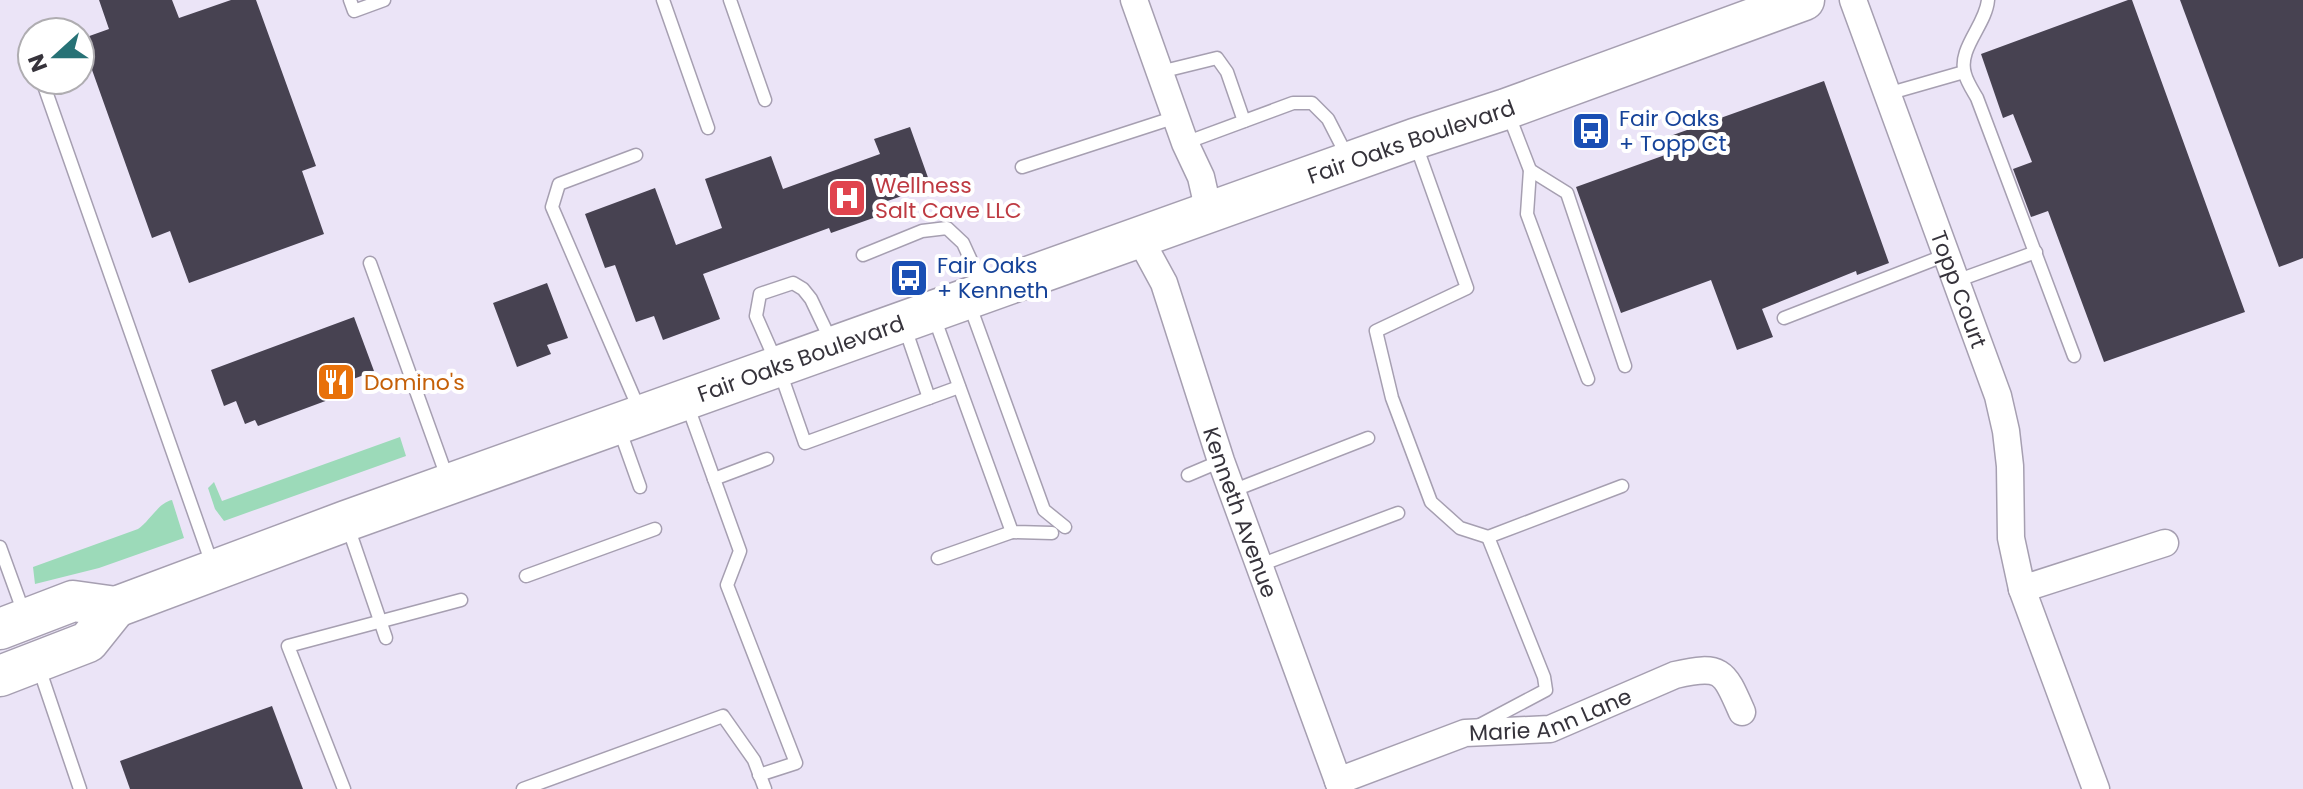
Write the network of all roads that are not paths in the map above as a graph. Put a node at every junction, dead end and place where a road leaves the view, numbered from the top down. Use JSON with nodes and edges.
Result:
{"nodes":[{"id":1,"x":350,"y":0,"type":"edge"},
{"id":2,"x":384,"y":0,"type":"edge"},
{"id":3,"x":663,"y":0,"type":"edge"},
{"id":4,"x":730,"y":0,"type":"edge"},
{"id":5,"x":1134,"y":0,"type":"edge"},
{"id":6,"x":1804,"y":0,"type":"edge"},
{"id":7,"x":1853,"y":0,"type":"edge"},
{"id":8,"x":1988,"y":0,"type":"edge"},
{"id":9,"x":1160,"y":72,"type":"junction"},
{"id":10,"x":1964,"y":72,"type":"junction"},
{"id":11,"x":1887,"y":94,"type":"junction"},
{"id":12,"x":48,"y":96,"type":"edge"},
{"id":13,"x":765,"y":100,"type":"dead end"},
{"id":14,"x":1506,"y":109,"type":"junction"},
{"id":15,"x":1176,"y":117,"type":"junction"},
{"id":16,"x":1244,"y":121,"type":"junction"},
{"id":17,"x":708,"y":128,"type":"dead end"},
{"id":18,"x":1414,"y":139,"type":"junction"},
{"id":19,"x":1185,"y":143,"type":"junction"},
{"id":20,"x":636,"y":155,"type":"dead end"},
{"id":21,"x":1350,"y":161,"type":"junction"},
{"id":22,"x":1022,"y":167,"type":"dead end"},
{"id":23,"x":1530,"y":170,"type":"junction"},
{"id":24,"x":1209,"y":212,"type":"junction"},
{"id":25,"x":1139,"y":237,"type":"junction"},
{"id":26,"x":2036,"y":252,"type":"junction"},
{"id":27,"x":863,"y":255,"type":"dead end"},
{"id":28,"x":1946,"y":255,"type":"junction"},
{"id":29,"x":370,"y":263,"type":"dead end"},
{"id":30,"x":1956,"y":281,"type":"junction"},
{"id":31,"x":947,"y":306,"type":"junction"},
{"id":32,"x":1784,"y":318,"type":"dead end"},
{"id":33,"x":834,"y":346,"type":"junction"},
{"id":34,"x":2074,"y":356,"type":"dead end"},
{"id":35,"x":778,"y":366,"type":"junction"},
{"id":36,"x":1625,"y":366,"type":"dead end"},
{"id":37,"x":1588,"y":379,"type":"dead end"},
{"id":38,"x":959,"y":387,"type":"junction"},
{"id":39,"x":929,"y":398,"type":"junction"},
{"id":40,"x":686,"y":399,"type":"junction"},
{"id":41,"x":629,"y":420,"type":"junction"},
{"id":42,"x":1368,"y":438,"type":"dead end"},
{"id":43,"x":767,"y":459,"type":"dead end"},
{"id":44,"x":1221,"y":461,"type":"junction"},
{"id":45,"x":1188,"y":475,"type":"dead end"},
{"id":46,"x":714,"y":479,"type":"junction"},
{"id":47,"x":449,"y":484,"type":"junction"},
{"id":48,"x":1622,"y":486,"type":"dead end"},
{"id":49,"x":640,"y":487,"type":"dead end"},
{"id":50,"x":1232,"y":491,"type":"junction"},
{"id":51,"x":1398,"y":513,"type":"dead end"},
{"id":52,"x":346,"y":521,"type":"junction"},
{"id":53,"x":1065,"y":527,"type":"dead end"},
{"id":54,"x":655,"y":529,"type":"dead end"},
{"id":55,"x":1012,"y":532,"type":"junction"},
{"id":56,"x":1052,"y":533,"type":"dead end"},
{"id":57,"x":1488,"y":537,"type":"junction"},
{"id":58,"x":2165,"y":543,"type":"dead end"},
{"id":59,"x":0,"y":547,"type":"edge"},
{"id":60,"x":938,"y":558,"type":"dead end"},
{"id":61,"x":1260,"y":565,"type":"junction"},
{"id":62,"x":215,"y":570,"type":"junction"},
{"id":63,"x":526,"y":576,"type":"dead end"},
{"id":64,"x":2022,"y":589,"type":"junction"},
{"id":65,"x":461,"y":600,"type":"dead end"},
{"id":66,"x":116,"y":607,"type":"junction"},
{"id":67,"x":381,"y":623,"type":"junction"},
{"id":68,"x":13,"y":624,"type":"edge"},
{"id":69,"x":386,"y":638,"type":"dead end"},
{"id":70,"x":37,"y":661,"type":"junction"},
{"id":71,"x":0,"y":676,"type":"edge"},
{"id":72,"x":1742,"y":712,"type":"dead end"},
{"id":73,"x":1465,"y":733,"type":"junction"},
{"id":74,"x":759,"y":775,"type":"junction"},
{"id":75,"x":1340,"y":785,"type":"edge"},
{"id":76,"x":80,"y":789,"type":"edge"},
{"id":77,"x":344,"y":789,"type":"edge"},
{"id":78,"x":523,"y":789,"type":"edge"},
{"id":79,"x":765,"y":789,"type":"edge"},
{"id":80,"x":2096,"y":789,"type":"edge"}],
"edges":[{"from":1,"to":2,"type":"lane"},
{"from":3,"to":17,"type":"lane"},
{"from":4,"to":13,"type":"lane"},
{"from":5,"to":9,"type":"street"},
{"from":6,"to":14,"type":"main road","name":"Fair Oaks Boulevard"},
{"from":7,"to":11,"type":"street","name":"Topp Court"},
{"from":8,"to":10,"type":"lane"},
{"from":9,"to":15,"type":"street"},
{"from":9,"to":16,"type":"lane"},
{"from":10,"to":11,"type":"lane"},
{"from":10,"to":26,"type":"lane"},
{"from":11,"to":28,"type":"street","name":"Topp Court"},
{"from":12,"to":62,"type":"lane"},
{"from":14,"to":18,"type":"main road","name":"Fair Oaks Boulevard"},
{"from":14,"to":23,"type":"lane"},
{"from":15,"to":19,"type":"street"},
{"from":15,"to":22,"type":"lane"},
{"from":16,"to":19,"type":"lane"},
{"from":16,"to":21,"type":"lane"},
{"from":18,"to":21,"type":"main road","name":"Fair Oaks Boulevard"},
{"from":18,"to":57,"type":"lane"},
{"from":19,"to":24,"type":"street"},
{"from":20,"to":41,"type":"lane"},
{"from":21,"to":24,"type":"main road","name":"Fair Oaks Boulevard"},
{"from":23,"to":36,"type":"lane"},
{"from":23,"to":37,"type":"lane"},
{"from":24,"to":25,"type":"main road","name":"Fair Oaks Boulevard"},
{"from":25,"to":31,"type":"main road","name":"Fair Oaks Boulevard"},
{"from":25,"to":44,"type":"street","name":"Kenneth Avenue"},
{"from":26,"to":30,"type":"lane"},
{"from":26,"to":34,"type":"lane"},
{"from":27,"to":31,"type":"lane"},
{"from":28,"to":30,"type":"street","name":"Topp Court"},
{"from":28,"to":32,"type":"lane"},
{"from":29,"to":47,"type":"lane"},
{"from":30,"to":64,"type":"street","name":"Topp Court"},
{"from":31,"to":33,"type":"main road","name":"Fair Oaks Boulevard"},
{"from":31,"to":38,"type":"lane"},
{"from":31,"to":39,"type":"lane"},
{"from":31,"to":53,"type":"lane"},
{"from":33,"to":35,"type":"main road","name":"Fair Oaks Boulevard"},
{"from":33,"to":35,"type":"lane"},
{"from":35,"to":39,"type":"lane"},
{"from":35,"to":40,"type":"main road","name":"Fair Oaks Boulevard"},
{"from":38,"to":39,"type":"lane"},
{"from":38,"to":55,"type":"lane"},
{"from":40,"to":41,"type":"main road","name":"Fair Oaks Boulevard"},
{"from":40,"to":46,"type":"lane"},
{"from":41,"to":47,"type":"main road","name":"Fair Oaks Boulevard"},
{"from":41,"to":49,"type":"lane"},
{"from":42,"to":50,"type":"lane"},
{"from":43,"to":46,"type":"lane"},
{"from":44,"to":45,"type":"lane"},
{"from":44,"to":50,"type":"street","name":"Kenneth Avenue"},
{"from":46,"to":74,"type":"lane"},
{"from":47,"to":52,"type":"main road","name":"Fair Oaks Boulevard"},
{"from":48,"to":57,"type":"lane"},
{"from":50,"to":61,"type":"street","name":"Kenneth Avenue"},
{"from":51,"to":61,"type":"lane"},
{"from":52,"to":62,"type":"main road","name":"Fair Oaks Boulevard"},
{"from":52,"to":67,"type":"lane"},
{"from":54,"to":63,"type":"lane"},
{"from":55,"to":56,"type":"lane"},
{"from":55,"to":60,"type":"lane"},
{"from":57,"to":73,"type":"lane"},
{"from":58,"to":64,"type":"street"},
{"from":59,"to":68,"type":"lane"},
{"from":61,"to":75,"type":"street","name":"Kenneth Avenue"},
{"from":62,"to":66,"type":"main road","name":"Fair Oaks Boulevard"},
{"from":64,"to":80,"type":"street","name":"Topp Court"},
{"from":65,"to":67,"type":"lane"},
{"from":66,"to":68,"type":"main road","name":"Fair Oaks Boulevard"},
{"from":66,"to":70,"type":"main road"},
{"from":67,"to":69,"type":"lane"},
{"from":67,"to":77,"type":"lane"},
{"from":70,"to":71,"type":"main road"},
{"from":70,"to":76,"type":"lane"},
{"from":72,"to":73,"type":"street","name":"Marie Ann Lane"},
{"from":73,"to":75,"type":"street","name":"Marie Ann Lane"},
{"from":74,"to":78,"type":"lane"},
{"from":74,"to":79,"type":"lane"}]}
